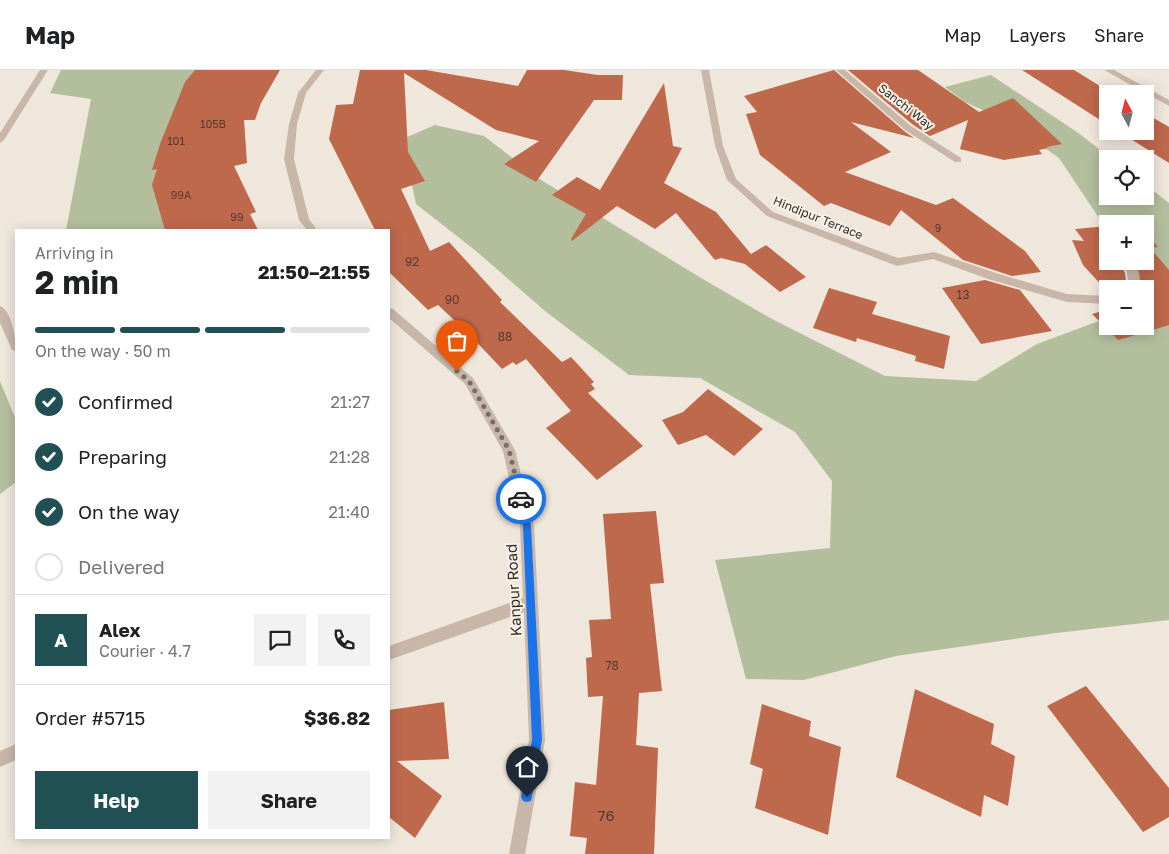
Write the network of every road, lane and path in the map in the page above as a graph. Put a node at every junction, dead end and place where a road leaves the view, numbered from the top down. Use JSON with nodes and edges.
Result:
{"nodes":[{"id":1,"x":44,"y":70,"type":"edge"},
{"id":2,"x":320,"y":70,"type":"edge"},
{"id":3,"x":706,"y":70,"type":"edge"},
{"id":4,"x":840,"y":70,"type":"edge"},
{"id":5,"x":1108,"y":70,"type":"edge"},
{"id":6,"x":1169,"y":103,"type":"edge"},
{"id":7,"x":0,"y":140,"type":"edge"},
{"id":8,"x":958,"y":160,"type":"dead end"},
{"id":9,"x":311,"y":229,"type":"edge"},
{"id":10,"x":1099,"y":300,"type":"edge"},
{"id":11,"x":0,"y":310,"type":"edge"},
{"id":12,"x":390,"y":313,"type":"edge"},
{"id":13,"x":15,"y":345,"type":"edge"},
{"id":14,"x":532,"y":602,"type":"junction"},
{"id":15,"x":390,"y":653,"type":"edge"},
{"id":16,"x":15,"y":752,"type":"edge"},
{"id":17,"x":0,"y":759,"type":"edge"},
{"id":18,"x":517,"y":854,"type":"edge"}],
"edges":[{"from":1,"to":7,"type":"street"},
{"from":2,"to":9,"type":"street"},
{"from":3,"to":10,"type":"street","name":"Hindipur Terrace"},
{"from":4,"to":8,"type":"street","name":"Sanchi Way"},
{"from":5,"to":6,"type":"street"},
{"from":11,"to":13,"type":"street"},
{"from":12,"to":14,"type":"street","name":"Kanpur Road"},
{"from":14,"to":15,"type":"street"},
{"from":14,"to":18,"type":"street","name":"Kanpur Road"},
{"from":16,"to":17,"type":"street"}]}
